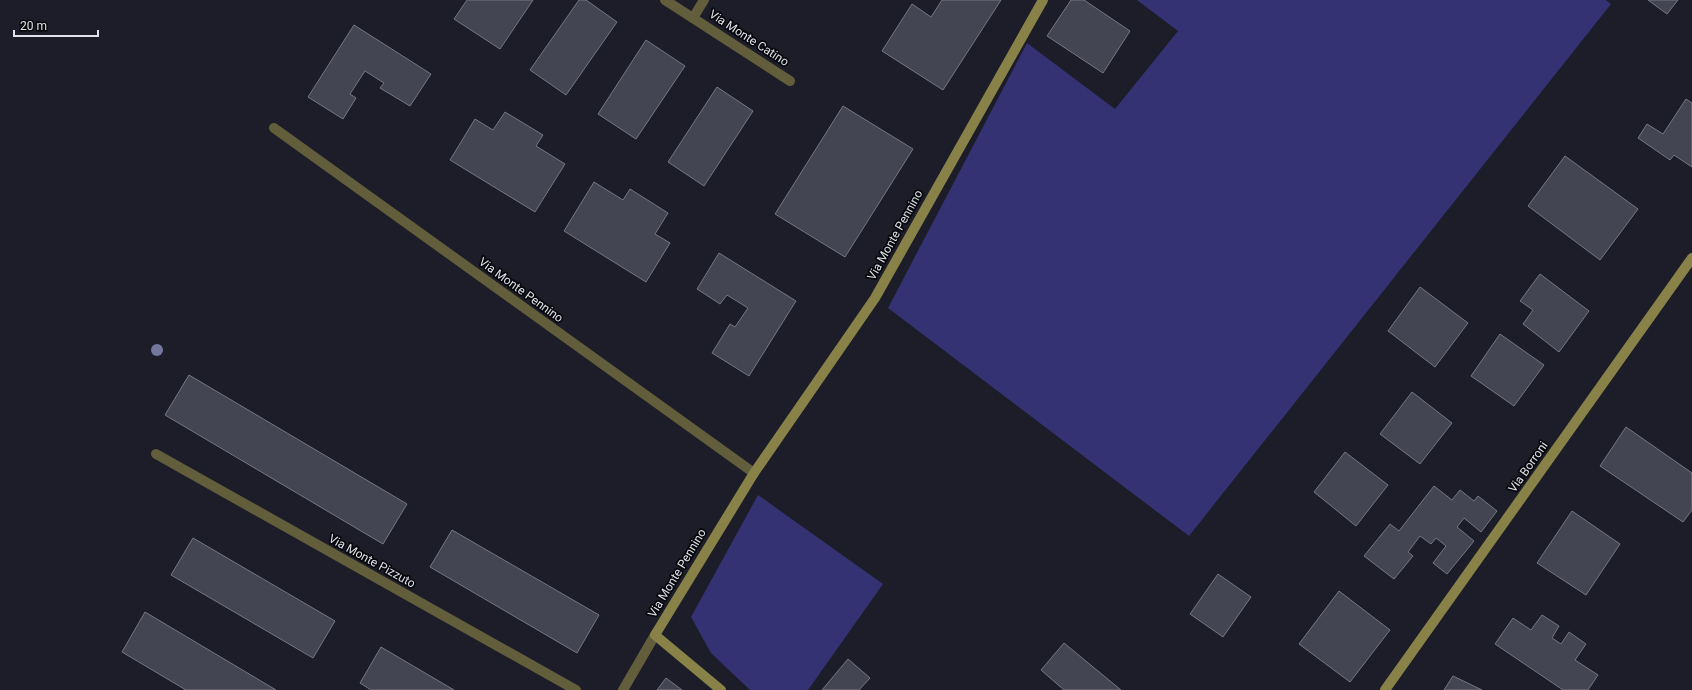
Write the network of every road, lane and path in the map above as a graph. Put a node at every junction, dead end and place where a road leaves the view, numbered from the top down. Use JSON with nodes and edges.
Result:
{"nodes":[{"id":1,"x":664,"y":0,"type":"edge"},
{"id":2,"x":704,"y":0,"type":"edge"},
{"id":3,"x":1042,"y":0,"type":"edge"},
{"id":4,"x":693,"y":18,"type":"junction"},
{"id":5,"x":790,"y":81,"type":"dead end"},
{"id":6,"x":274,"y":128,"type":"dead end"},
{"id":7,"x":1692,"y":258,"type":"edge"},
{"id":8,"x":156,"y":454,"type":"dead end"},
{"id":9,"x":754,"y":473,"type":"junction"},
{"id":10,"x":655,"y":635,"type":"junction"},
{"id":11,"x":576,"y":690,"type":"edge"},
{"id":12,"x":623,"y":690,"type":"edge"},
{"id":13,"x":721,"y":690,"type":"edge"},
{"id":14,"x":1385,"y":690,"type":"edge"}],
"edges":[{"from":1,"to":4,"type":"street","name":"Via Monte Catino"},
{"from":2,"to":4,"type":"street","name":"Via Monte Catino"},
{"from":3,"to":9,"type":"street","name":"Via Monte Pennino"},
{"from":4,"to":5,"type":"street","name":"Via Monte Catino"},
{"from":6,"to":9,"type":"street","name":"Via Monte Pennino"},
{"from":7,"to":14,"type":"street","name":"Via Borroni"},
{"from":8,"to":11,"type":"street","name":"Via Monte Pizzuto"},
{"from":9,"to":10,"type":"street","name":"Via Monte Pennino"},
{"from":10,"to":12,"type":"street"},
{"from":10,"to":13,"type":"street","name":"Via Monte Pennino"}]}
